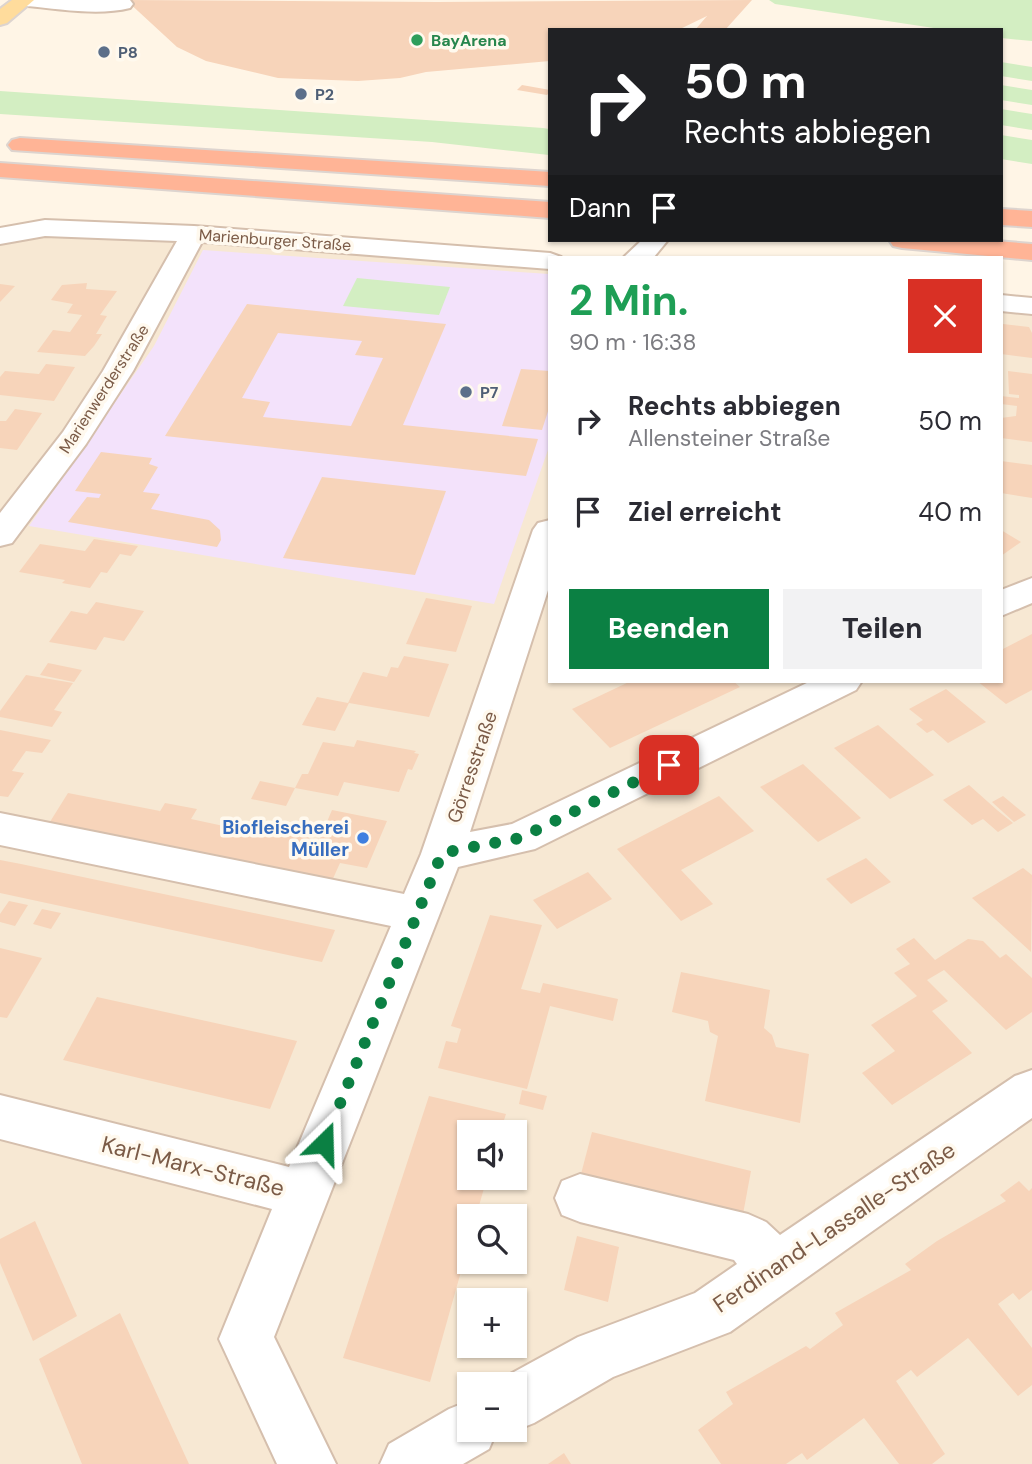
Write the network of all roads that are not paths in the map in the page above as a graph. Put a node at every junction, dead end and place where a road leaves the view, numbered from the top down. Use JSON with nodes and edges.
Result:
{"nodes":[{"id":1,"x":25,"y":0,"type":"edge"},
{"id":2,"x":123,"y":4,"type":"dead end"},
{"id":3,"x":0,"y":19,"type":"edge"},
{"id":4,"x":0,"y":127,"type":"edge"},
{"id":5,"x":0,"y":144,"type":"edge"},
{"id":6,"x":0,"y":170,"type":"edge"},
{"id":7,"x":495,"y":175,"type":"junction"},
{"id":8,"x":548,"y":179,"type":"edge"},
{"id":9,"x":0,"y":184,"type":"edge"},
{"id":10,"x":330,"y":193,"type":"junction"},
{"id":11,"x":548,"y":210,"type":"edge"},
{"id":12,"x":1003,"y":217,"type":"edge"},
{"id":13,"x":1032,"y":219,"type":"edge"},
{"id":14,"x":194,"y":234,"type":"junction"},
{"id":15,"x":0,"y":236,"type":"edge"},
{"id":16,"x":654,"y":242,"type":"edge"},
{"id":17,"x":924,"y":242,"type":"edge"},
{"id":18,"x":1032,"y":252,"type":"edge"},
{"id":19,"x":638,"y":256,"type":"edge"},
{"id":20,"x":548,"y":261,"type":"edge"},
{"id":21,"x":1003,"y":303,"type":"edge"},
{"id":22,"x":1032,"y":306,"type":"edge"},
{"id":23,"x":0,"y":536,"type":"edge"},
{"id":24,"x":548,"y":536,"type":"edge"},
{"id":25,"x":1032,"y":589,"type":"edge"},
{"id":26,"x":1003,"y":603,"type":"edge"},
{"id":27,"x":839,"y":683,"type":"edge"},
{"id":28,"x":0,"y":829,"type":"edge"},
{"id":29,"x":442,"y":853,"type":"junction"},
{"id":30,"x":418,"y":914,"type":"junction"},
{"id":31,"x":1032,"y":1091,"type":"edge"},
{"id":32,"x":0,"y":1117,"type":"edge"},
{"id":33,"x":303,"y":1194,"type":"junction"},
{"id":34,"x":580,"y":1198,"type":"dead end"},
{"id":35,"x":778,"y":1267,"type":"junction"},
{"id":36,"x":527,"y":1396,"type":"edge"},
{"id":37,"x":457,"y":1436,"type":"edge"},
{"id":38,"x":307,"y":1464,"type":"edge"},
{"id":39,"x":409,"y":1464,"type":"edge"}],
"edges":[{"from":1,"to":2,"type":"street"},
{"from":1,"to":3,"type":"main road"},
{"from":4,"to":7,"type":"highway"},
{"from":5,"to":7,"type":"highway"},
{"from":6,"to":10,"type":"highway"},
{"from":7,"to":8,"type":"highway"},
{"from":9,"to":10,"type":"highway"},
{"from":10,"to":11,"type":"highway"},
{"from":12,"to":13,"type":"highway"},
{"from":14,"to":15,"type":"street","name":"Marienburger Straße"},
{"from":14,"to":20,"type":"street","name":"Marienburger Straße"},
{"from":14,"to":23,"type":"street","name":"Marienwerderstraße"},
{"from":16,"to":19,"type":"street"},
{"from":17,"to":18,"type":"highway"},
{"from":21,"to":22,"type":"street"},
{"from":24,"to":29,"type":"street","name":"Görresstraße"},
{"from":25,"to":26,"type":"street"},
{"from":27,"to":29,"type":"street"},
{"from":28,"to":30,"type":"street"},
{"from":29,"to":30,"type":"street","name":"Görresstraße"},
{"from":30,"to":33,"type":"street","name":"Görresstraße"},
{"from":31,"to":35,"type":"street","name":"Ferdinand-Lassalle-Straße"},
{"from":32,"to":33,"type":"street","name":"Karl-Marx-Straße"},
{"from":33,"to":38,"type":"street","name":"Karl-Marx-Straße"},
{"from":34,"to":35,"type":"street"},
{"from":35,"to":36,"type":"street","name":"Ferdinand-Lassalle-Straße"},
{"from":37,"to":39,"type":"street"}]}
